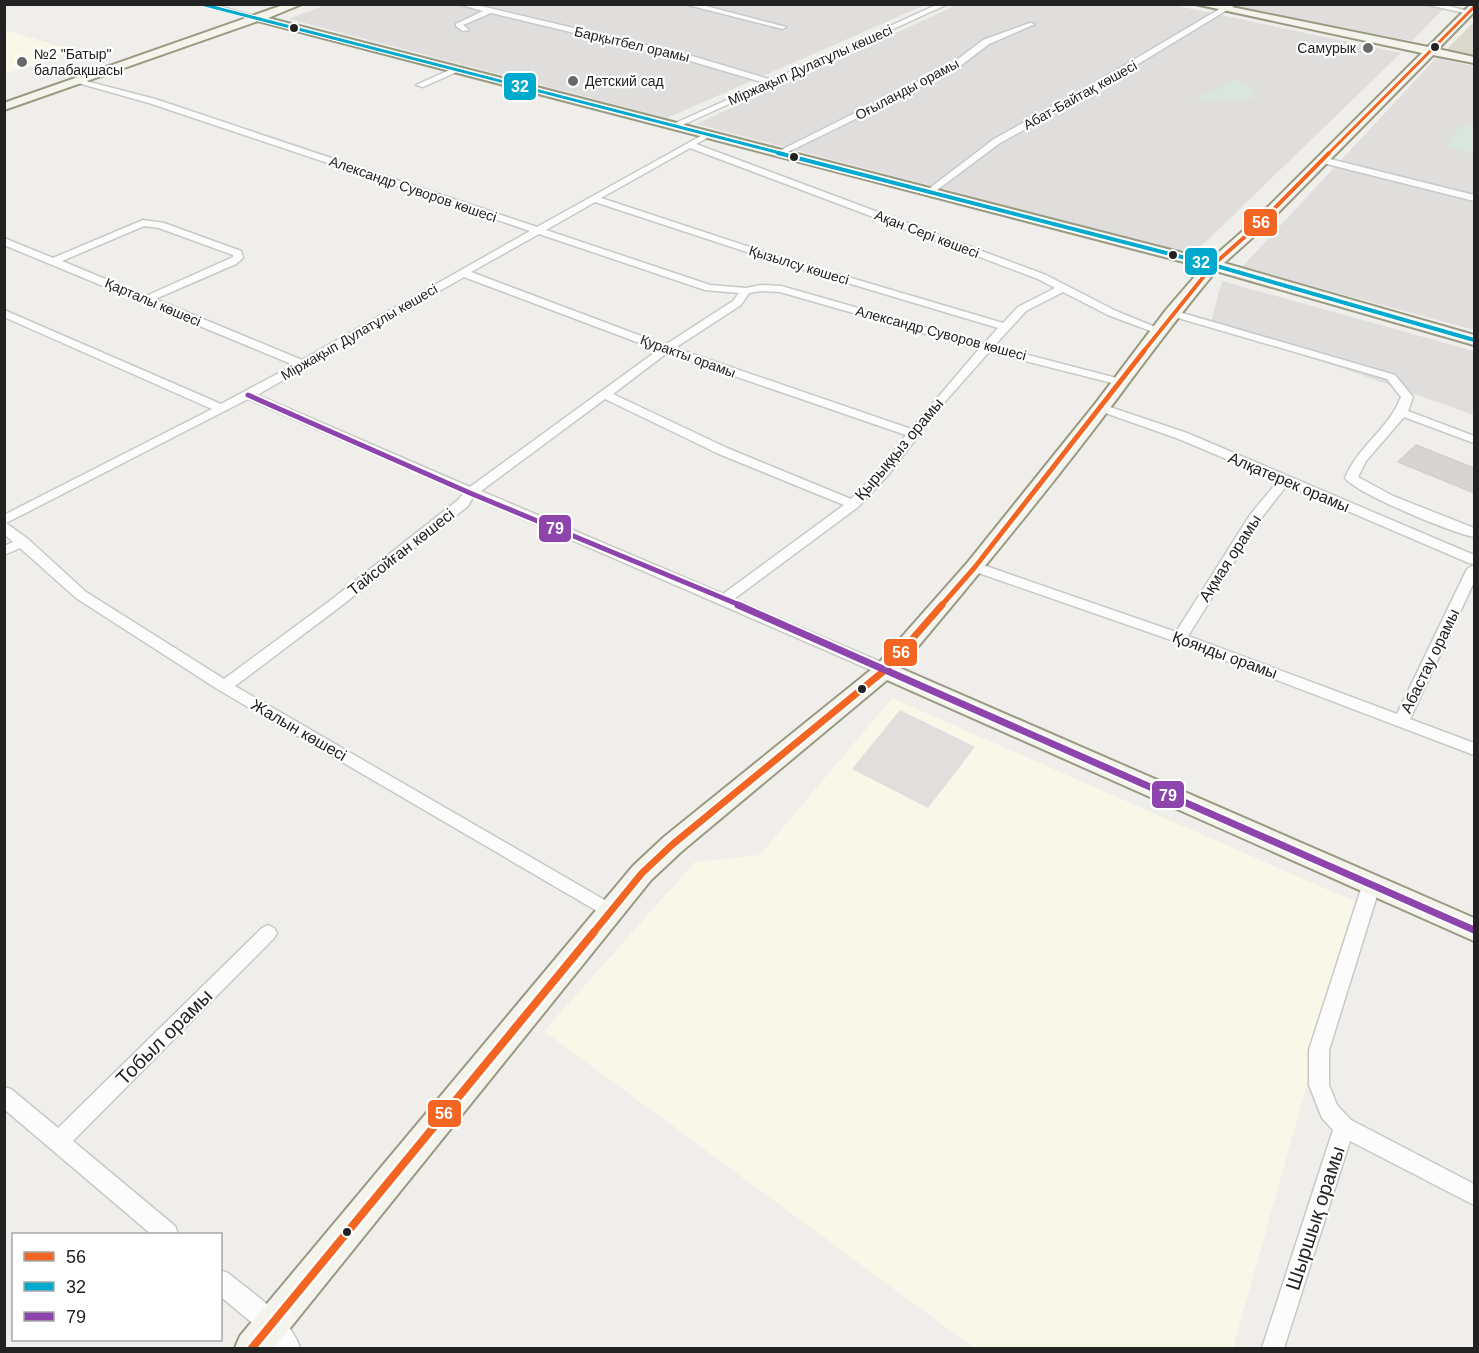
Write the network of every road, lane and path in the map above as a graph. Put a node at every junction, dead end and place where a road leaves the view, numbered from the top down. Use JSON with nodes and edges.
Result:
{"nodes":[{"id":1,"x":201,"y":4,"type":"edge"},
{"id":2,"x":297,"y":4,"type":"edge"},
{"id":3,"x":460,"y":4,"type":"edge"},
{"id":4,"x":687,"y":4,"type":"edge"},
{"id":5,"x":945,"y":4,"type":"edge"},
{"id":6,"x":1200,"y":4,"type":"edge"},
{"id":7,"x":1427,"y":4,"type":"edge"},
{"id":8,"x":1229,"y":7,"type":"edge"},
{"id":9,"x":1472,"y":10,"type":"edge"},
{"id":10,"x":490,"y":11,"type":"junction"},
{"id":11,"x":258,"y":18,"type":"junction"},
{"id":12,"x":1032,"y":24,"type":"dead end"},
{"id":13,"x":783,"y":27,"type":"dead end"},
{"id":14,"x":465,"y":30,"type":"dead end"},
{"id":15,"x":1429,"y":51,"type":"junction"},
{"id":16,"x":1474,"y":60,"type":"edge"},
{"id":17,"x":458,"y":70,"type":"junction"},
{"id":18,"x":81,"y":81,"type":"junction"},
{"id":19,"x":771,"y":82,"type":"junction"},
{"id":20,"x":420,"y":85,"type":"dead end"},
{"id":21,"x":4,"y":107,"type":"edge"},
{"id":22,"x":676,"y":126,"type":"junction"},
{"id":23,"x":708,"y":134,"type":"junction"},
{"id":24,"x":691,"y":145,"type":"junction"},
{"id":25,"x":779,"y":153,"type":"junction"},
{"id":26,"x":1322,"y":160,"type":"junction"},
{"id":27,"x":930,"y":191,"type":"junction"},
{"id":28,"x":1474,"y":198,"type":"edge"},
{"id":29,"x":594,"y":199,"type":"junction"},
{"id":30,"x":537,"y":232,"type":"junction"},
{"id":31,"x":4,"y":241,"type":"edge"},
{"id":32,"x":54,"y":261,"type":"junction"},
{"id":33,"x":1214,"y":265,"type":"junction"},
{"id":34,"x":464,"y":273,"type":"junction"},
{"id":35,"x":1063,"y":288,"type":"junction"},
{"id":36,"x":746,"y":291,"type":"junction"},
{"id":37,"x":147,"y":299,"type":"junction"},
{"id":38,"x":4,"y":313,"type":"edge"},
{"id":39,"x":1173,"y":313,"type":"junction"},
{"id":40,"x":1005,"y":327,"type":"junction"},
{"id":41,"x":1160,"y":331,"type":"junction"},
{"id":42,"x":1474,"y":340,"type":"edge"},
{"id":43,"x":986,"y":348,"type":"junction"},
{"id":44,"x":666,"y":349,"type":"junction"},
{"id":45,"x":302,"y":364,"type":"junction"},
{"id":46,"x":1120,"y":382,"type":"junction"},
{"id":47,"x":248,"y":395,"type":"junction"},
{"id":48,"x":606,"y":395,"type":"junction"},
{"id":49,"x":220,"y":408,"type":"junction"},
{"id":50,"x":1101,"y":408,"type":"junction"},
{"id":51,"x":1403,"y":413,"type":"junction"},
{"id":52,"x":914,"y":434,"type":"junction"},
{"id":53,"x":1474,"y":440,"type":"edge"},
{"id":54,"x":1285,"y":480,"type":"junction"},
{"id":55,"x":470,"y":493,"type":"junction"},
{"id":56,"x":853,"y":504,"type":"junction"},
{"id":57,"x":4,"y":520,"type":"edge"},
{"id":58,"x":4,"y":527,"type":"edge"},
{"id":59,"x":1474,"y":533,"type":"edge"},
{"id":60,"x":23,"y":542,"type":"junction"},
{"id":61,"x":4,"y":551,"type":"edge"},
{"id":62,"x":1474,"y":560,"type":"edge"},
{"id":63,"x":975,"y":567,"type":"junction"},
{"id":64,"x":1474,"y":569,"type":"edge"},
{"id":65,"x":725,"y":599,"type":"junction"},
{"id":66,"x":1179,"y":638,"type":"junction"},
{"id":67,"x":885,"y":670,"type":"junction"},
{"id":68,"x":224,"y":686,"type":"junction"},
{"id":69,"x":1401,"y":721,"type":"junction"},
{"id":70,"x":1474,"y":749,"type":"edge"},
{"id":71,"x":1371,"y":886,"type":"junction"},
{"id":72,"x":609,"y":911,"type":"junction"},
{"id":73,"x":1474,"y":930,"type":"edge"},
{"id":74,"x":268,"y":933,"type":"dead end"},
{"id":75,"x":4,"y":1096,"type":"edge"},
{"id":76,"x":1344,"y":1127,"type":"junction"},
{"id":77,"x":59,"y":1141,"type":"junction"},
{"id":78,"x":1474,"y":1195,"type":"edge"},
{"id":79,"x":166,"y":1233,"type":"edge"},
{"id":80,"x":222,"y":1283,"type":"edge"},
{"id":81,"x":272,"y":1325,"type":"junction"},
{"id":82,"x":252,"y":1348,"type":"edge"},
{"id":83,"x":289,"y":1348,"type":"edge"},
{"id":84,"x":1273,"y":1348,"type":"edge"}],
"edges":[{"from":1,"to":11,"type":"street"},
{"from":2,"to":11,"type":"street"},
{"from":3,"to":10,"type":"street","name":"Барқытбел орамы"},
{"from":4,"to":13,"type":"street"},
{"from":5,"to":19,"type":"street","name":"Міржақып Дулатұлы көшесі"},
{"from":6,"to":8,"type":"street"},
{"from":7,"to":9,"type":"street"},
{"from":8,"to":15,"type":"street"},
{"from":8,"to":27,"type":"street","name":"Абат-Байтақ көшесі"},
{"from":9,"to":15,"type":"street"},
{"from":10,"to":14,"type":"street"},
{"from":10,"to":19,"type":"street","name":"Барқытбел орамы"},
{"from":11,"to":17,"type":"street"},
{"from":11,"to":18,"type":"street"},
{"from":12,"to":25,"type":"street","name":"Оғыланды орамы"},
{"from":15,"to":16,"type":"street"},
{"from":15,"to":26,"type":"street"},
{"from":17,"to":20,"type":"street"},
{"from":17,"to":22,"type":"street"},
{"from":18,"to":21,"type":"street"},
{"from":18,"to":30,"type":"street","name":"Александр Суворов көшесі"},
{"from":19,"to":22,"type":"street","name":"Міржақып Дулатұлы көшесі"},
{"from":22,"to":23,"type":"street"},
{"from":23,"to":24,"type":"street","name":"Міржақып Дулатұлы көшесі"},
{"from":23,"to":25,"type":"street"},
{"from":24,"to":29,"type":"street","name":"Міржақып Дулатұлы көшесі"},
{"from":24,"to":35,"type":"street","name":"Ақан Сері көшесі"},
{"from":25,"to":27,"type":"street"},
{"from":26,"to":28,"type":"street"},
{"from":26,"to":33,"type":"street"},
{"from":27,"to":33,"type":"street"},
{"from":29,"to":30,"type":"street","name":"Міржақып Дулатұлы көшесі"},
{"from":29,"to":40,"type":"street","name":"Қызылсу көшесі"},
{"from":30,"to":34,"type":"street","name":"Міржақып Дулатұлы көшесі"},
{"from":30,"to":36,"type":"street","name":"Александр Суворов көшесі"},
{"from":31,"to":32,"type":"street","name":"Қарталы көшесі"},
{"from":32,"to":37,"type":"street","name":"Қарталы көшесі"},
{"from":32,"to":37,"type":"street"},
{"from":33,"to":39,"type":"street"},
{"from":33,"to":42,"type":"street"},
{"from":34,"to":44,"type":"street","name":"Қуракты орамы"},
{"from":34,"to":45,"type":"street","name":"Міржақып Дулатұлы көшесі"},
{"from":35,"to":40,"type":"street","name":"Қырыққыз орамы"},
{"from":35,"to":41,"type":"street","name":"Ақан Сері көшесі"},
{"from":36,"to":43,"type":"street","name":"Александр Суворов көшесі"},
{"from":36,"to":44,"type":"street","name":"Тайсойған көшесі"},
{"from":37,"to":45,"type":"street","name":"Қарталы көшесі"},
{"from":38,"to":49,"type":"street"},
{"from":39,"to":41,"type":"street"},
{"from":39,"to":51,"type":"street"},
{"from":40,"to":43,"type":"street","name":"Қырыққыз орамы"},
{"from":41,"to":46,"type":"street"},
{"from":43,"to":46,"type":"street","name":"Александр Суворов көшесі"},
{"from":43,"to":52,"type":"street","name":"Қырыққыз орамы"},
{"from":44,"to":48,"type":"street","name":"Тайсойған көшесі"},
{"from":44,"to":52,"type":"street","name":"Қуракты орамы"},
{"from":45,"to":47,"type":"street","name":"Міржақып Дулатұлы көшесі"},
{"from":46,"to":50,"type":"street"},
{"from":47,"to":49,"type":"street","name":"Міржақып Дулатұлы көшесі"},
{"from":47,"to":55,"type":"street"},
{"from":48,"to":55,"type":"street","name":"Тайсойған көшесі"},
{"from":48,"to":56,"type":"street"},
{"from":49,"to":57,"type":"street","name":"Міржақып Дулатұлы көшесі"},
{"from":50,"to":54,"type":"street","name":"Алқатерек орамы"},
{"from":50,"to":63,"type":"street"},
{"from":51,"to":53,"type":"street"},
{"from":51,"to":59,"type":"street"},
{"from":52,"to":56,"type":"street","name":"Қырыққыз орамы"},
{"from":54,"to":62,"type":"street","name":"Алқатерек орамы"},
{"from":54,"to":66,"type":"street","name":"Ақмая орамы"},
{"from":55,"to":65,"type":"street"},
{"from":55,"to":68,"type":"street","name":"Тайсойған көшесі"},
{"from":56,"to":65,"type":"street","name":"Қырыққыз орамы"},
{"from":58,"to":60,"type":"street","name":"Жалын көшесі"},
{"from":60,"to":61,"type":"street"},
{"from":60,"to":68,"type":"street","name":"Жалын көшесі"},
{"from":63,"to":66,"type":"street","name":"Қоянды орамы"},
{"from":63,"to":67,"type":"street"},
{"from":64,"to":69,"type":"street","name":"Абастау орамы"},
{"from":65,"to":67,"type":"street"},
{"from":66,"to":69,"type":"street","name":"Қоянды орамы"},
{"from":67,"to":71,"type":"street"},
{"from":67,"to":72,"type":"street"},
{"from":68,"to":72,"type":"street","name":"Жалын көшесі"},
{"from":69,"to":70,"type":"street","name":"Қоянды орамы"},
{"from":71,"to":73,"type":"street"},
{"from":71,"to":76,"type":"street","name":"Шыршық орамы"},
{"from":72,"to":81,"type":"street"},
{"from":74,"to":77,"type":"street","name":"Тобыл орамы"},
{"from":75,"to":77,"type":"street"},
{"from":76,"to":78,"type":"street"},
{"from":76,"to":84,"type":"street","name":"Шыршық орамы"},
{"from":77,"to":79,"type":"street"},
{"from":80,"to":81,"type":"street"},
{"from":81,"to":82,"type":"street"},
{"from":81,"to":83,"type":"street"}]}
